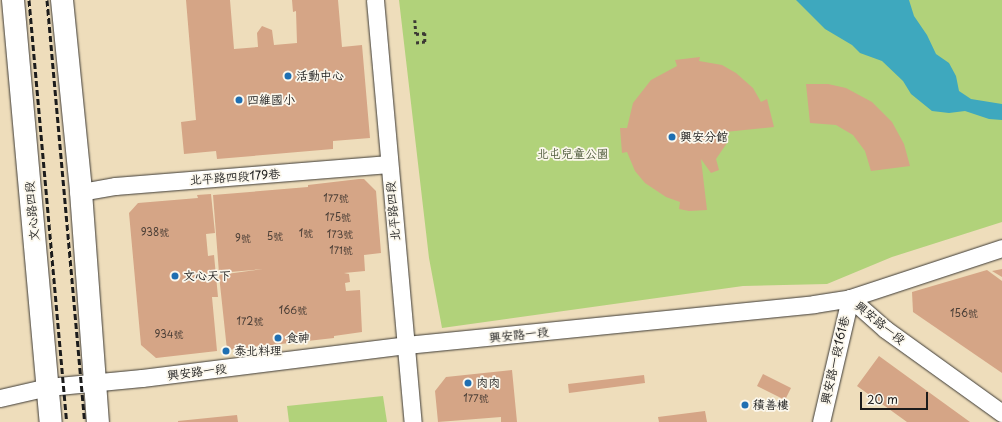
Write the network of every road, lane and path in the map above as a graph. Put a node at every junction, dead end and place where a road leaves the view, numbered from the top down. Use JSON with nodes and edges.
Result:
{"nodes":[{"id":1,"x":13,"y":0,"type":"edge"},
{"id":2,"x":62,"y":0,"type":"edge"},
{"id":3,"x":375,"y":0,"type":"edge"},
{"id":4,"x":415,"y":20,"type":"dead end"},
{"id":5,"x":416,"y":43,"type":"dead end"},
{"id":6,"x":389,"y":164,"type":"junction"},
{"id":7,"x":81,"y":192,"type":"junction"},
{"id":8,"x":1002,"y":248,"type":"edge"},
{"id":9,"x":850,"y":298,"type":"junction"},
{"id":10,"x":406,"y":345,"type":"junction"},
{"id":11,"x":95,"y":384,"type":"junction"},
{"id":12,"x":48,"y":387,"type":"junction"},
{"id":13,"x":0,"y":398,"type":"edge"},
{"id":14,"x":1002,"y":413,"type":"edge"},
{"id":15,"x":51,"y":422,"type":"edge"},
{"id":16,"x":98,"y":422,"type":"edge"},
{"id":17,"x":412,"y":422,"type":"edge"},
{"id":18,"x":821,"y":422,"type":"edge"}],
"edges":[{"from":1,"to":12,"type":"main road","name":"文心路四段"},
{"from":2,"to":7,"type":"main road"},
{"from":3,"to":6,"type":"street","name":"北平路四段"},
{"from":4,"to":5,"type":"path"},
{"from":6,"to":7,"type":"street","name":"北平路四段179巷"},
{"from":6,"to":10,"type":"street","name":"北平路四段"},
{"from":7,"to":11,"type":"main road"},
{"from":8,"to":9,"type":"street"},
{"from":9,"to":10,"type":"street","name":"興安路一段"},
{"from":9,"to":14,"type":"street","name":"興安路一段"},
{"from":9,"to":18,"type":"street","name":"興安路一段161巷"},
{"from":10,"to":11,"type":"street","name":"興安路一段"},
{"from":10,"to":17,"type":"street","name":"北平路四段"},
{"from":11,"to":12,"type":"street","name":"興安路一段"},
{"from":11,"to":16,"type":"main road"},
{"from":12,"to":13,"type":"street","name":"興安路一段"},
{"from":12,"to":15,"type":"main road","name":"文心路四段"}]}
